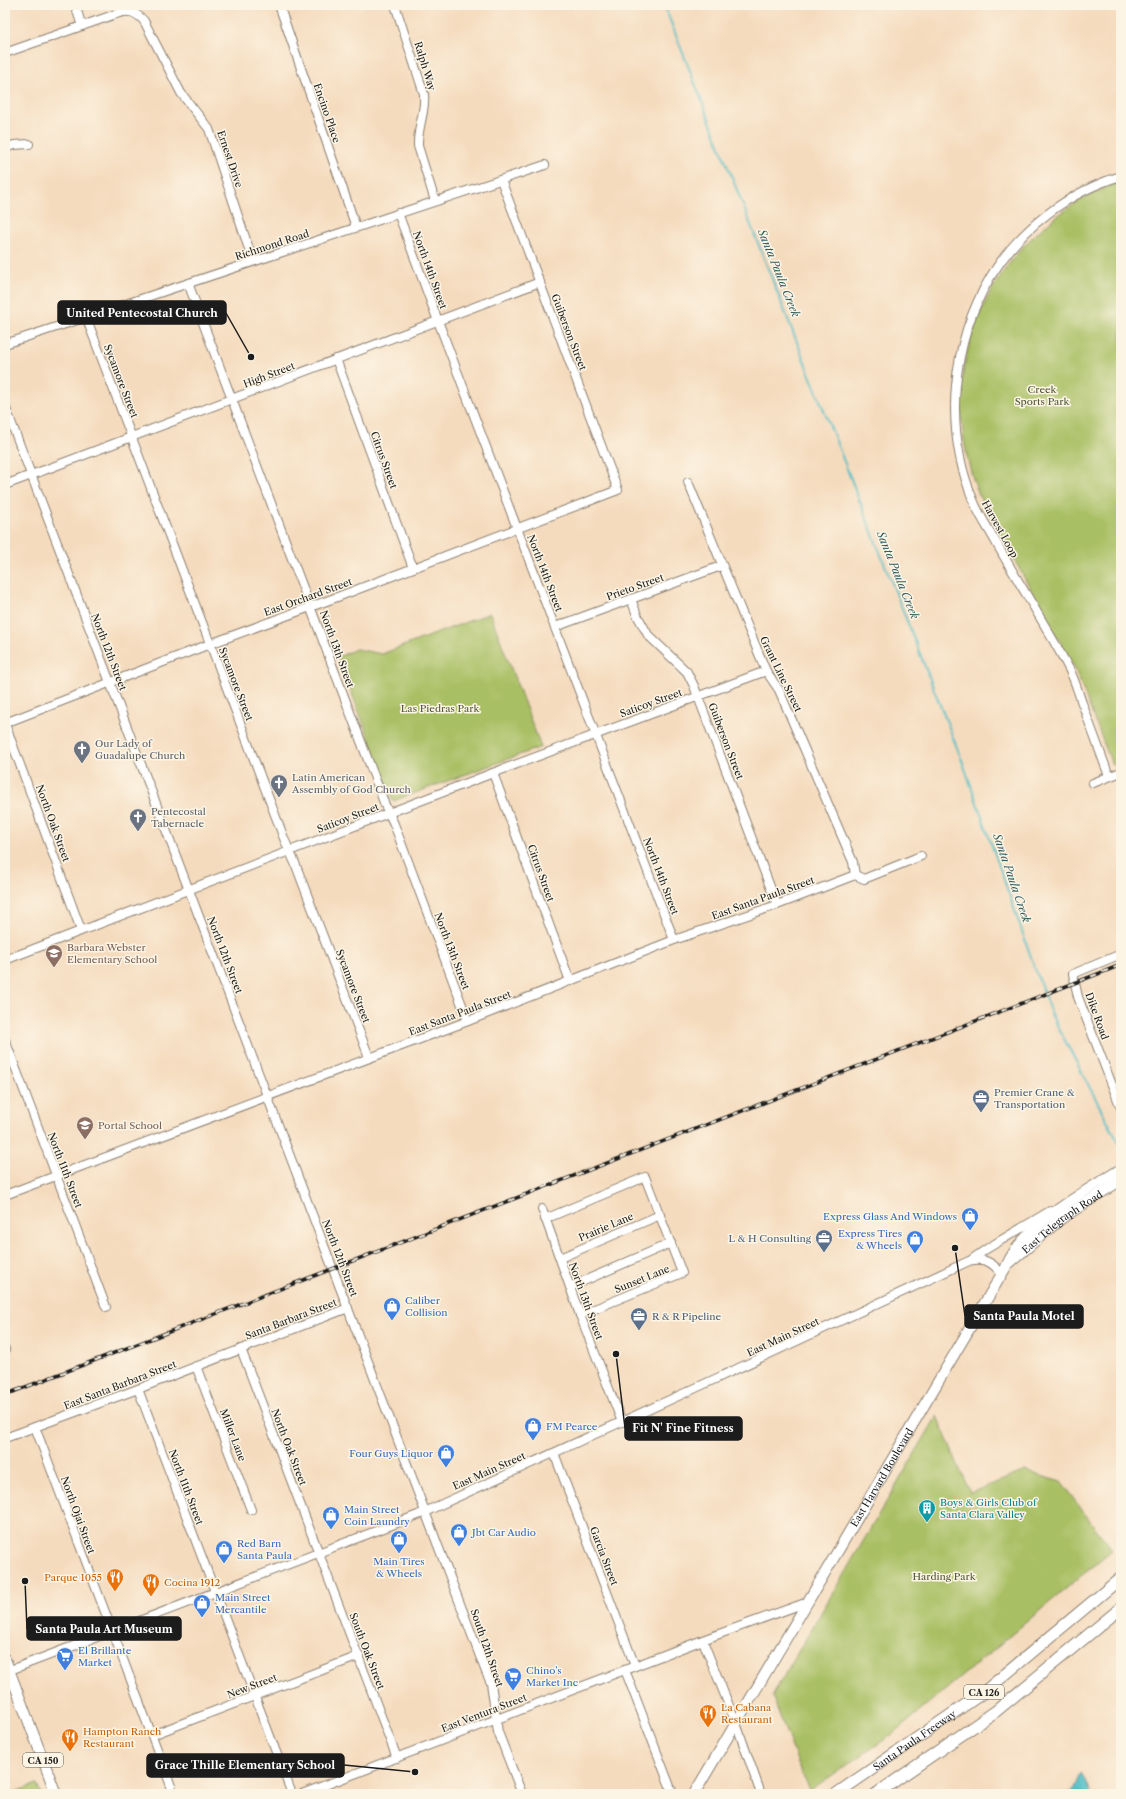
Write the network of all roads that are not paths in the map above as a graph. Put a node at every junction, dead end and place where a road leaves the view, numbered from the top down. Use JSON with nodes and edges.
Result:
{"nodes":[{"id":1,"x":75,"y":5,"type":"edge"},
{"id":2,"x":279,"y":5,"type":"edge"},
{"id":3,"x":396,"y":8,"type":"dead end"},
{"id":4,"x":82,"y":26,"type":"junction"},
{"id":5,"x":5,"y":53,"type":"edge"},
{"id":6,"x":29,"y":144,"type":"dead end"},
{"id":7,"x":5,"y":148,"type":"edge"},
{"id":8,"x":545,"y":165,"type":"dead end"},
{"id":9,"x":1121,"y":176,"type":"edge"},
{"id":10,"x":501,"y":180,"type":"junction"},
{"id":11,"x":435,"y":200,"type":"junction"},
{"id":12,"x":398,"y":213,"type":"junction"},
{"id":13,"x":356,"y":227,"type":"junction"},
{"id":14,"x":253,"y":261,"type":"junction"},
{"id":15,"x":540,"y":282,"type":"junction"},
{"id":16,"x":188,"y":283,"type":"junction"},
{"id":17,"x":86,"y":317,"type":"junction"},
{"id":18,"x":438,"y":321,"type":"junction"},
{"id":19,"x":5,"y":344,"type":"edge"},
{"id":20,"x":336,"y":359,"type":"junction"},
{"id":21,"x":232,"y":399,"type":"junction"},
{"id":22,"x":5,"y":406,"type":"edge"},
{"id":23,"x":132,"y":437,"type":"junction"},
{"id":24,"x":32,"y":476,"type":"junction"},
{"id":25,"x":688,"y":482,"type":"dead end"},
{"id":26,"x":5,"y":485,"type":"edge"},
{"id":27,"x":618,"y":490,"type":"joint"},
{"id":28,"x":518,"y":529,"type":"junction"},
{"id":29,"x":721,"y":566,"type":"junction"},
{"id":30,"x":414,"y":568,"type":"junction"},
{"id":31,"x":631,"y":599,"type":"junction"},
{"id":32,"x":310,"y":606,"type":"junction"},
{"id":33,"x":556,"y":627,"type":"junction"},
{"id":34,"x":210,"y":644,"type":"junction"},
{"id":35,"x":766,"y":671,"type":"junction"},
{"id":36,"x":110,"y":682,"type":"junction"},
{"id":37,"x":698,"y":697,"type":"junction"},
{"id":38,"x":5,"y":723,"type":"edge"},
{"id":39,"x":596,"y":734,"type":"junction"},
{"id":40,"x":1121,"y":772,"type":"edge"},
{"id":41,"x":493,"y":773,"type":"junction"},
{"id":42,"x":1109,"y":776,"type":"junction"},
{"id":43,"x":1093,"y":783,"type":"dead end"},
{"id":44,"x":388,"y":813,"type":"junction"},
{"id":45,"x":289,"y":852,"type":"junction"},
{"id":46,"x":921,"y":856,"type":"dead end"},
{"id":47,"x":855,"y":875,"type":"junction"},
{"id":48,"x":188,"y":889,"type":"junction"},
{"id":49,"x":777,"y":905,"type":"junction"},
{"id":50,"x":82,"y":930,"type":"junction"},
{"id":51,"x":674,"y":940,"type":"junction"},
{"id":52,"x":1121,"y":954,"type":"edge"},
{"id":53,"x":5,"y":960,"type":"edge"},
{"id":54,"x":570,"y":980,"type":"junction"},
{"id":55,"x":468,"y":1021,"type":"junction"},
{"id":56,"x":5,"y":1040,"type":"edge"},
{"id":57,"x":369,"y":1058,"type":"junction"},
{"id":58,"x":267,"y":1095,"type":"junction"},
{"id":59,"x":1121,"y":1108,"type":"edge"},
{"id":60,"x":1121,"y":1169,"type":"edge"},
{"id":61,"x":57,"y":1175,"type":"junction"},
{"id":62,"x":1121,"y":1180,"type":"edge"},
{"id":63,"x":1099,"y":1189,"type":"junction"},
{"id":64,"x":5,"y":1195,"type":"edge"},
{"id":65,"x":542,"y":1209,"type":"dead end"},
{"id":66,"x":660,"y":1215,"type":"junction"},
{"id":67,"x":545,"y":1219,"type":"junction"},
{"id":68,"x":1012,"y":1235,"type":"joint"},
{"id":69,"x":671,"y":1243,"type":"junction"},
{"id":70,"x":560,"y":1258,"type":"junction"},
{"id":71,"x":969,"y":1261,"type":"junction"},
{"id":72,"x":1003,"y":1270,"type":"junction"},
{"id":73,"x":570,"y":1287,"type":"junction"},
{"id":74,"x":106,"y":1307,"type":"dead end"},
{"id":75,"x":348,"y":1308,"type":"junction"},
{"id":76,"x":580,"y":1315,"type":"junction"},
{"id":77,"x":241,"y":1349,"type":"junction"},
{"id":78,"x":196,"y":1366,"type":"junction"},
{"id":79,"x":138,"y":1389,"type":"junction"},
{"id":80,"x":622,"y":1422,"type":"junction"},
{"id":81,"x":35,"y":1427,"type":"junction"},
{"id":82,"x":5,"y":1438,"type":"edge"},
{"id":83,"x":554,"y":1453,"type":"junction"},
{"id":84,"x":251,"y":1510,"type":"dead end"},
{"id":85,"x":426,"y":1511,"type":"junction"},
{"id":86,"x":319,"y":1552,"type":"junction"},
{"id":87,"x":1121,"y":1578,"type":"edge"},
{"id":88,"x":215,"y":1592,"type":"junction"},
{"id":89,"x":808,"y":1602,"type":"junction"},
{"id":90,"x":1121,"y":1608,"type":"edge"},
{"id":91,"x":112,"y":1631,"type":"junction"},
{"id":92,"x":702,"y":1640,"type":"junction"},
{"id":93,"x":359,"y":1656,"type":"junction"},
{"id":94,"x":5,"y":1659,"type":"edge"},
{"id":95,"x":635,"y":1666,"type":"junction"},
{"id":96,"x":625,"y":1670,"type":"junction"},
{"id":97,"x":7,"y":1671,"type":"edge"},
{"id":98,"x":254,"y":1696,"type":"junction"},
{"id":99,"x":495,"y":1720,"type":"junction"},
{"id":100,"x":736,"y":1723,"type":"junction"},
{"id":101,"x":152,"y":1735,"type":"junction"},
{"id":102,"x":397,"y":1758,"type":"junction"},
{"id":103,"x":56,"y":1794,"type":"edge"},
{"id":104,"x":174,"y":1794,"type":"edge"},
{"id":105,"x":292,"y":1794,"type":"edge"},
{"id":106,"x":302,"y":1794,"type":"edge"},
{"id":107,"x":522,"y":1794,"type":"edge"},
{"id":108,"x":673,"y":1794,"type":"edge"},
{"id":109,"x":694,"y":1794,"type":"edge"},
{"id":110,"x":761,"y":1794,"type":"edge"},
{"id":111,"x":836,"y":1794,"type":"edge"},
{"id":112,"x":876,"y":1794,"type":"edge"}],
"edges":[{"from":1,"to":4,"type":"street"},
{"from":2,"to":13,"type":"street","name":"Encino Place"},
{"from":3,"to":11,"type":"street","name":"Ralph Way"},
{"from":4,"to":5,"type":"street"},
{"from":4,"to":14,"type":"street","name":"Ernest Drive"},
{"from":6,"to":7,"type":"street"},
{"from":8,"to":10,"type":"street","name":"Richmond Road"},
{"from":9,"to":42,"type":"street","name":"Harvest Loop"},
{"from":10,"to":11,"type":"street","name":"Richmond Road"},
{"from":10,"to":15,"type":"street","name":"Guiberson Street"},
{"from":11,"to":12,"type":"street","name":"Richmond Road"},
{"from":12,"to":13,"type":"street","name":"Richmond Road"},
{"from":12,"to":18,"type":"street","name":"North 14th Street"},
{"from":13,"to":14,"type":"street","name":"Richmond Road"},
{"from":14,"to":16,"type":"street","name":"Richmond Road"},
{"from":15,"to":18,"type":"street","name":"High Street"},
{"from":15,"to":27,"type":"street","name":"Guiberson Street"},
{"from":16,"to":17,"type":"street","name":"Richmond Road"},
{"from":16,"to":21,"type":"street","name":"North 13th Street"},
{"from":17,"to":19,"type":"street","name":"Richmond Road"},
{"from":17,"to":23,"type":"street","name":"Sycamore Street"},
{"from":18,"to":20,"type":"street","name":"High Street"},
{"from":18,"to":28,"type":"street","name":"North 14th Street"},
{"from":20,"to":21,"type":"street","name":"High Street"},
{"from":20,"to":30,"type":"street","name":"Citrus Street"},
{"from":21,"to":23,"type":"street","name":"High Street"},
{"from":21,"to":32,"type":"street","name":"North 13th Street"},
{"from":22,"to":24,"type":"street","name":"North 12th Street"},
{"from":23,"to":24,"type":"street","name":"High Street"},
{"from":23,"to":34,"type":"street","name":"Sycamore Street"},
{"from":24,"to":26,"type":"street","name":"High Street"},
{"from":24,"to":36,"type":"street","name":"North 12th Street"},
{"from":25,"to":29,"type":"street","name":"Grant Line Street"},
{"from":27,"to":28,"type":"street","name":"East Orchard Street"},
{"from":28,"to":30,"type":"street","name":"East Orchard Street"},
{"from":28,"to":33,"type":"street","name":"North 14th Street"},
{"from":29,"to":31,"type":"street","name":"Prieto Street"},
{"from":29,"to":35,"type":"street","name":"Grant Line Street"},
{"from":30,"to":32,"type":"street","name":"East Orchard Street"},
{"from":31,"to":33,"type":"street","name":"Prieto Street"},
{"from":31,"to":37,"type":"street","name":"Guiberson Street"},
{"from":32,"to":34,"type":"street","name":"East Orchard Street"},
{"from":32,"to":44,"type":"street","name":"North 13th Street"},
{"from":33,"to":39,"type":"street","name":"North 14th Street"},
{"from":34,"to":36,"type":"street","name":"East Orchard Street"},
{"from":34,"to":45,"type":"street","name":"Sycamore Street"},
{"from":35,"to":37,"type":"street","name":"Saticoy Street"},
{"from":35,"to":47,"type":"street","name":"Grant Line Street"},
{"from":36,"to":38,"type":"street","name":"East Orchard Street"},
{"from":36,"to":48,"type":"street","name":"North 12th Street"},
{"from":37,"to":39,"type":"street","name":"Saticoy Street"},
{"from":37,"to":49,"type":"street","name":"Guiberson Street"},
{"from":38,"to":50,"type":"street","name":"North Oak Street"},
{"from":39,"to":41,"type":"street","name":"Saticoy Street"},
{"from":39,"to":51,"type":"street","name":"North 14th Street"},
{"from":40,"to":42,"type":"street"},
{"from":41,"to":44,"type":"street","name":"Saticoy Street"},
{"from":41,"to":54,"type":"street","name":"Citrus Street"},
{"from":42,"to":43,"type":"street"},
{"from":44,"to":45,"type":"street","name":"Saticoy Street"},
{"from":44,"to":55,"type":"street","name":"North 13th Street"},
{"from":45,"to":48,"type":"street","name":"Saticoy Street"},
{"from":45,"to":57,"type":"street","name":"Sycamore Street"},
{"from":46,"to":47,"type":"street","name":"East Santa Paula Street"},
{"from":47,"to":49,"type":"street","name":"East Santa Paula Street"},
{"from":48,"to":50,"type":"street","name":"Saticoy Street"},
{"from":48,"to":58,"type":"street","name":"North 12th Street"},
{"from":49,"to":51,"type":"street","name":"East Santa Paula Street"},
{"from":50,"to":53,"type":"street","name":"Saticoy Street"},
{"from":51,"to":54,"type":"street","name":"East Santa Paula Street"},
{"from":52,"to":59,"type":"street","name":"Dike Road"},
{"from":54,"to":55,"type":"street","name":"East Santa Paula Street"},
{"from":55,"to":57,"type":"street","name":"East Santa Paula Street"},
{"from":56,"to":61,"type":"street","name":"North 11th Street"},
{"from":57,"to":58,"type":"street","name":"East Santa Paula Street"},
{"from":58,"to":61,"type":"street","name":"East Santa Paula Street"},
{"from":58,"to":75,"type":"street","name":"North 12th Street"},
{"from":60,"to":63,"type":"main road","name":"East Telegraph Road"},
{"from":61,"to":64,"type":"street","name":"East Santa Paula Street"},
{"from":61,"to":74,"type":"street","name":"North 11th Street"},
{"from":62,"to":63,"type":"main road","name":"East Telegraph Road"},
{"from":63,"to":68,"type":"street","name":"East Telegraph Road"},
{"from":63,"to":72,"type":"main road","name":"East Harvard Boulevard"},
{"from":65,"to":67,"type":"street","name":"North 13th Street"},
{"from":66,"to":67,"type":"street"},
{"from":66,"to":69,"type":"street"},
{"from":66,"to":70,"type":"street","name":"Prairie Lane"},
{"from":67,"to":70,"type":"street","name":"North 13th Street"},
{"from":68,"to":71,"type":"street","name":"East Main Street"},
{"from":69,"to":73,"type":"street"},
{"from":69,"to":76,"type":"street","name":"Sunset Lane"},
{"from":70,"to":73,"type":"street","name":"North 13th Street"},
{"from":71,"to":72,"type":"street","name":"East Main Street"},
{"from":71,"to":80,"type":"street","name":"East Main Street"},
{"from":72,"to":89,"type":"main road","name":"East Harvard Boulevard"},
{"from":73,"to":76,"type":"street","name":"North 13th Street"},
{"from":75,"to":77,"type":"street","name":"Santa Barbara Street"},
{"from":75,"to":85,"type":"street","name":"North 12th Street"},
{"from":76,"to":80,"type":"street","name":"North 13th Street"},
{"from":77,"to":78,"type":"street","name":"East Santa Barbara Street"},
{"from":77,"to":86,"type":"street","name":"North Oak Street"},
{"from":78,"to":79,"type":"street","name":"East Santa Barbara Street"},
{"from":78,"to":84,"type":"street","name":"Miller Lane"},
{"from":79,"to":81,"type":"street","name":"East Santa Barbara Street"},
{"from":79,"to":88,"type":"street","name":"North 11th Street"},
{"from":80,"to":83,"type":"street","name":"East Main Street"},
{"from":81,"to":82,"type":"street","name":"East Santa Barbara Street"},
{"from":81,"to":91,"type":"street","name":"North Ojai Street"},
{"from":83,"to":85,"type":"street","name":"East Main Street"},
{"from":83,"to":95,"type":"street","name":"Garcia Street"},
{"from":85,"to":86,"type":"street","name":"East Main Street"},
{"from":85,"to":99,"type":"street","name":"South 12th Street"},
{"from":86,"to":88,"type":"street","name":"East Main Street"},
{"from":86,"to":93,"type":"street","name":"South Oak Street"},
{"from":87,"to":111,"type":"highway","name":"Santa Paula Freeway","number":"CA 126"},
{"from":88,"to":91,"type":"street","name":"East Main Street"},
{"from":88,"to":98,"type":"street","name":"North 11th Street"},
{"from":89,"to":92,"type":"street","name":"East Ventura Street"},
{"from":89,"to":100,"type":"main road","name":"East Harvard Boulevard"},
{"from":90,"to":112,"type":"highway","number":"CA 126"},
{"from":91,"to":97,"type":"street","name":"East Main Street"},
{"from":91,"to":101,"type":"street","name":"North Ojai Street"},
{"from":92,"to":95,"type":"street","name":"East Ventura Street"},
{"from":92,"to":100,"type":"street"},
{"from":93,"to":98,"type":"street","name":"New Street"},
{"from":93,"to":102,"type":"street","name":"South Oak Street"},
{"from":94,"to":97,"type":"main road","number":"CA 150"},
{"from":95,"to":96,"type":"street","name":"East Ventura Street"},
{"from":96,"to":99,"type":"street","name":"East Ventura Street"},
{"from":96,"to":108,"type":"street"},
{"from":97,"to":103,"type":"main road","number":"CA 150"},
{"from":98,"to":101,"type":"street","name":"New Street"},
{"from":98,"to":105,"type":"street","name":"North 11th Street"},
{"from":99,"to":102,"type":"street","name":"East Ventura Street"},
{"from":99,"to":107,"type":"street","name":"South 12th Street"},
{"from":100,"to":109,"type":"main road","name":"East Harvard Boulevard"},
{"from":100,"to":110,"type":"street"},
{"from":101,"to":104,"type":"street","name":"North Ojai Street"},
{"from":102,"to":106,"type":"street","name":"East Ventura Street"}]}
